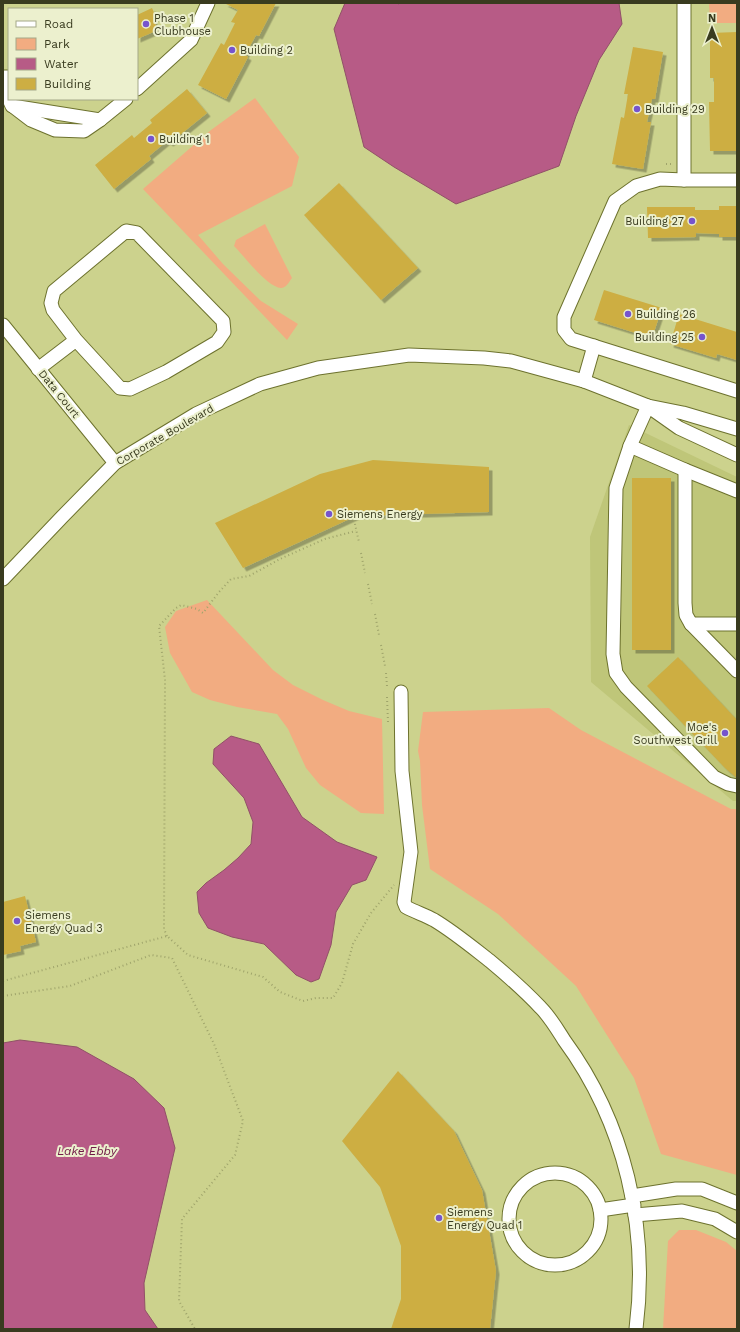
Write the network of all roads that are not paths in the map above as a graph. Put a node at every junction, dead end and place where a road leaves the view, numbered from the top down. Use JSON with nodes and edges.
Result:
{"nodes":[{"id":1,"x":208,"y":3,"type":"edge"},
{"id":2,"x":684,"y":3,"type":"edge"},
{"id":3,"x":3,"y":86,"type":"edge"},
{"id":4,"x":138,"y":88,"type":"edge"},
{"id":5,"x":8,"y":97,"type":"edge"},
{"id":6,"x":9,"y":100,"type":"edge"},
{"id":7,"x":125,"y":100,"type":"edge"},
{"id":8,"x":684,"y":180,"type":"junction"},
{"id":9,"x":737,"y":180,"type":"edge"},
{"id":10,"x":3,"y":325,"type":"edge"},
{"id":11,"x":76,"y":340,"type":"junction"},
{"id":12,"x":594,"y":346,"type":"junction"},
{"id":13,"x":38,"y":369,"type":"junction"},
{"id":14,"x":584,"y":382,"type":"junction"},
{"id":15,"x":737,"y":391,"type":"edge"},
{"id":16,"x":648,"y":406,"type":"junction"},
{"id":17,"x":737,"y":429,"type":"edge"},
{"id":18,"x":630,"y":446,"type":"junction"},
{"id":19,"x":737,"y":455,"type":"edge"},
{"id":20,"x":115,"y":463,"type":"junction"},
{"id":21,"x":685,"y":470,"type":"junction"},
{"id":22,"x":737,"y":491,"type":"edge"},
{"id":23,"x":3,"y":579,"type":"edge"},
{"id":24,"x":691,"y":624,"type":"junction"},
{"id":25,"x":737,"y":624,"type":"edge"},
{"id":26,"x":737,"y":671,"type":"edge"},
{"id":27,"x":401,"y":692,"type":"dead end"},
{"id":28,"x":737,"y":786,"type":"edge"},
{"id":29,"x":737,"y":1203,"type":"edge"},
{"id":30,"x":634,"y":1205,"type":"junction"},
{"id":31,"x":600,"y":1210,"type":"junction"},
{"id":32,"x":737,"y":1232,"type":"edge"},
{"id":33,"x":636,"y":1329,"type":"edge"}],
"edges":[{"from":1,"to":4,"type":"street"},
{"from":2,"to":8,"type":"street"},
{"from":3,"to":5,"type":"street"},
{"from":6,"to":7,"type":"street"},
{"from":8,"to":9,"type":"street"},
{"from":8,"to":12,"type":"street"},
{"from":10,"to":13,"type":"street","name":"Data Court"},
{"from":11,"to":11,"type":"street"},
{"from":11,"to":13,"type":"street"},
{"from":12,"to":14,"type":"street"},
{"from":12,"to":15,"type":"street"},
{"from":13,"to":20,"type":"street","name":"Data Court"},
{"from":14,"to":16,"type":"street","name":"Corporate Boulevard"},
{"from":14,"to":20,"type":"street","name":"Corporate Boulevard"},
{"from":16,"to":17,"type":"street","name":"Corporate Boulevard"},
{"from":16,"to":18,"type":"street"},
{"from":16,"to":19,"type":"street","name":"Corporate Boulevard"},
{"from":18,"to":21,"type":"street"},
{"from":18,"to":28,"type":"street"},
{"from":20,"to":23,"type":"street","name":"Corporate Boulevard"},
{"from":21,"to":22,"type":"street"},
{"from":21,"to":24,"type":"street"},
{"from":24,"to":25,"type":"street"},
{"from":24,"to":26,"type":"street"},
{"from":27,"to":30,"type":"street"},
{"from":29,"to":30,"type":"street"},
{"from":30,"to":31,"type":"street"},
{"from":30,"to":32,"type":"street"},
{"from":30,"to":33,"type":"street"},
{"from":31,"to":31,"type":"street"}]}
